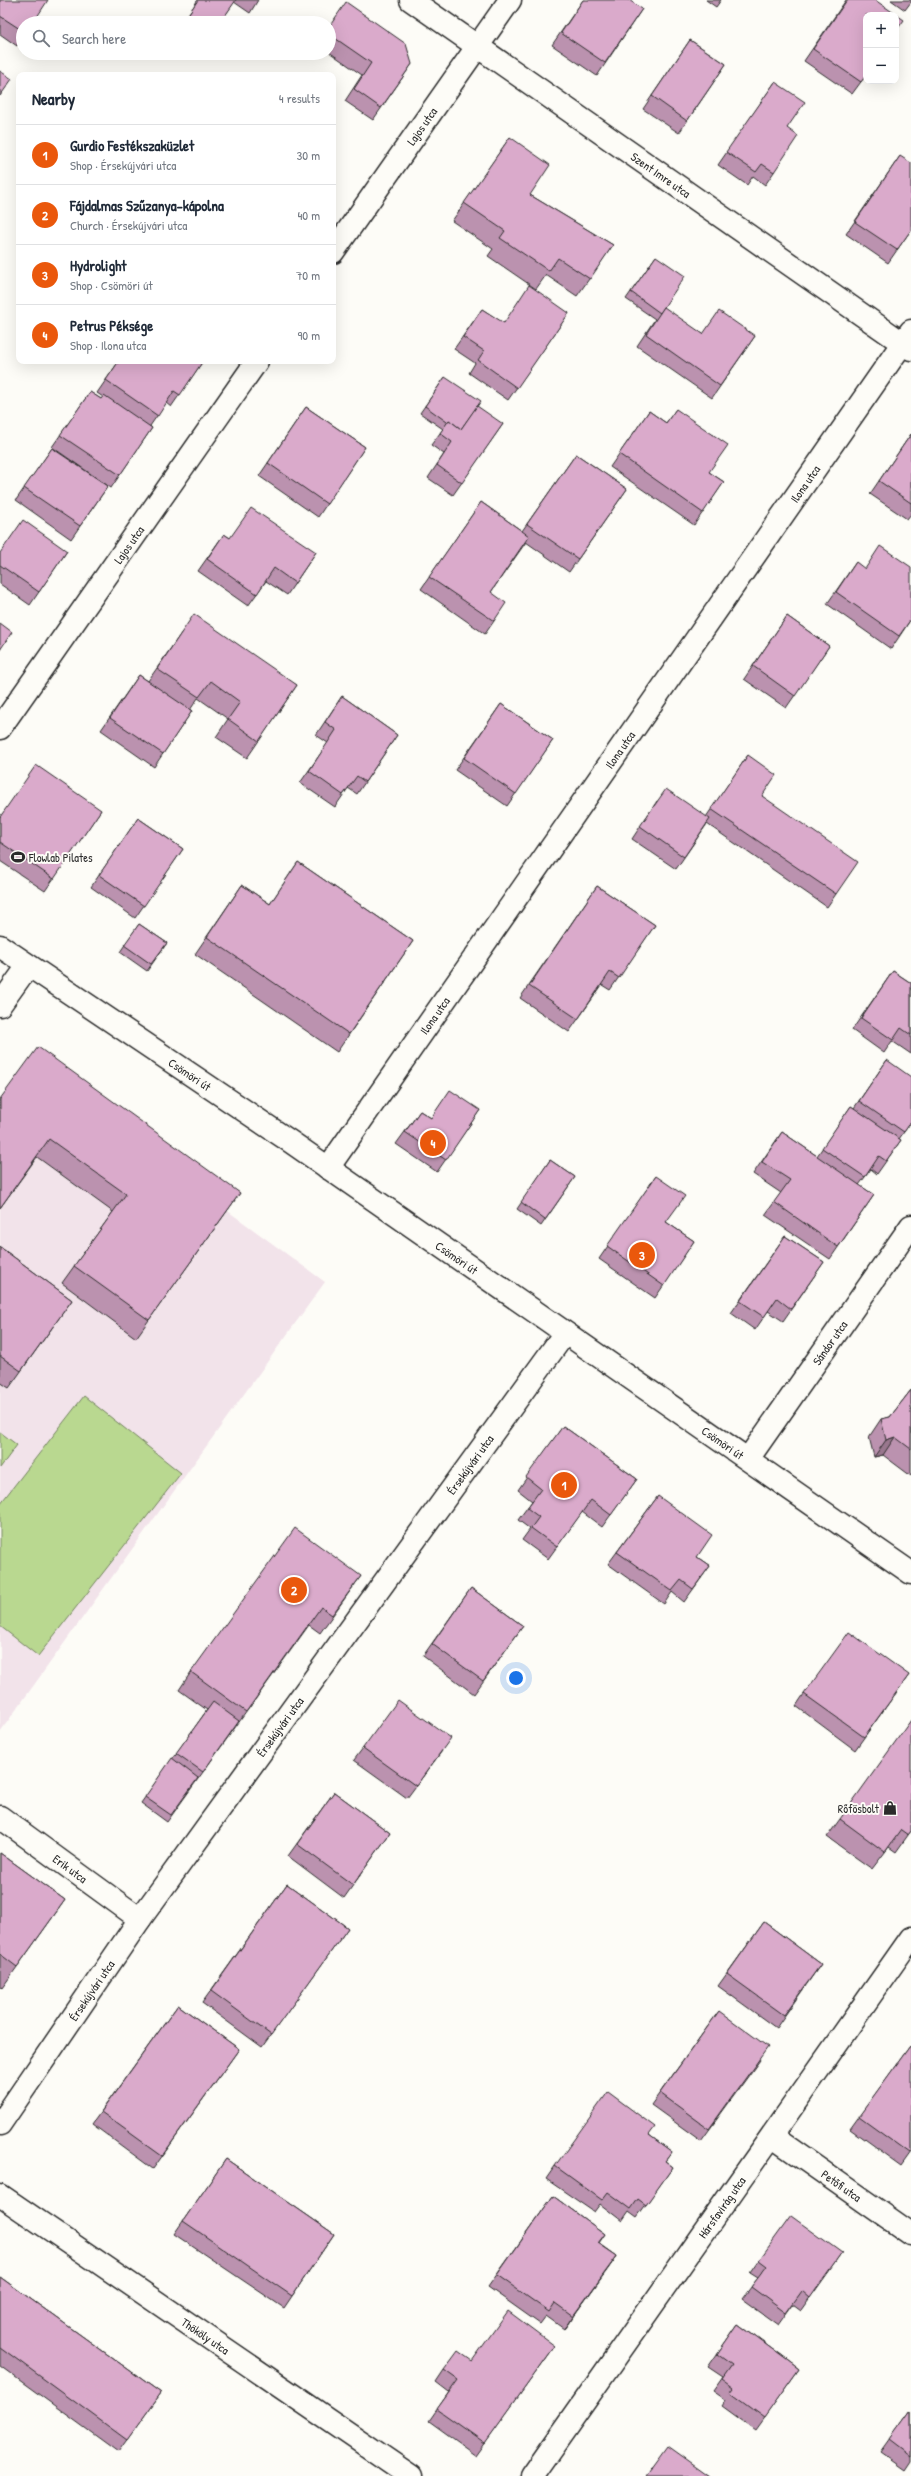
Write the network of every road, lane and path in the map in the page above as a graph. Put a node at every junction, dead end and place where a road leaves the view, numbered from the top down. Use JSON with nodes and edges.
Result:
{"nodes":[{"id":1,"x":411,"y":0,"type":"edge"},
{"id":2,"x":510,"y":0,"type":"edge"},
{"id":3,"x":477,"y":46,"type":"junction"},
{"id":4,"x":336,"y":248,"type":"edge"},
{"id":5,"x":908,"y":341,"type":"edge"},
{"id":6,"x":255,"y":364,"type":"edge"},
{"id":7,"x":0,"y":728,"type":"edge"},
{"id":8,"x":0,"y":946,"type":"edge"},
{"id":9,"x":28,"y":966,"type":"junction"},
{"id":10,"x":0,"y":1005,"type":"edge"},
{"id":11,"x":328,"y":1168,"type":"junction"},
{"id":12,"x":911,"y":1226,"type":"edge"},
{"id":13,"x":565,"y":1333,"type":"junction"},
{"id":14,"x":748,"y":1460,"type":"junction"},
{"id":15,"x":911,"y":1573,"type":"edge"},
{"id":16,"x":0,"y":1817,"type":"edge"},
{"id":17,"x":140,"y":1919,"type":"junction"},
{"id":18,"x":911,"y":1938,"type":"edge"},
{"id":19,"x":0,"y":2124,"type":"edge"},
{"id":20,"x":773,"y":2137,"type":"junction"},
{"id":21,"x":0,"y":2195,"type":"edge"},
{"id":22,"x":911,"y":2234,"type":"edge"},
{"id":23,"x":411,"y":2476,"type":"edge"},
{"id":24,"x":532,"y":2476,"type":"edge"}],
"edges":[{"from":1,"to":3,"type":"street","name":"Szent Imre utca"},
{"from":2,"to":3,"type":"street","name":"Lajos utca"},
{"from":3,"to":4,"type":"street","name":"Lajos utca"},
{"from":3,"to":5,"type":"street","name":"Szent Imre utca"},
{"from":5,"to":11,"type":"street","name":"Ilona utca"},
{"from":6,"to":7,"type":"street","name":"Lajos utca"},
{"from":8,"to":9,"type":"street","name":"Csömöri út"},
{"from":9,"to":10,"type":"street"},
{"from":9,"to":11,"type":"street","name":"Csömöri út"},
{"from":11,"to":13,"type":"street","name":"Csömöri út"},
{"from":12,"to":14,"type":"street","name":"Sándor utca"},
{"from":13,"to":14,"type":"street","name":"Csömöri út"},
{"from":13,"to":17,"type":"street","name":"Érsekújvári utca"},
{"from":14,"to":15,"type":"street","name":"Csömöri út"},
{"from":16,"to":17,"type":"street","name":"Erik utca"},
{"from":17,"to":19,"type":"street","name":"Érsekújvári utca"},
{"from":18,"to":20,"type":"street","name":"Hársfavirág utca"},
{"from":20,"to":22,"type":"street","name":"Petőfi utca"},
{"from":20,"to":24,"type":"street","name":"Hársfavirág utca"},
{"from":21,"to":23,"type":"street","name":"Thököly utca"}]}
